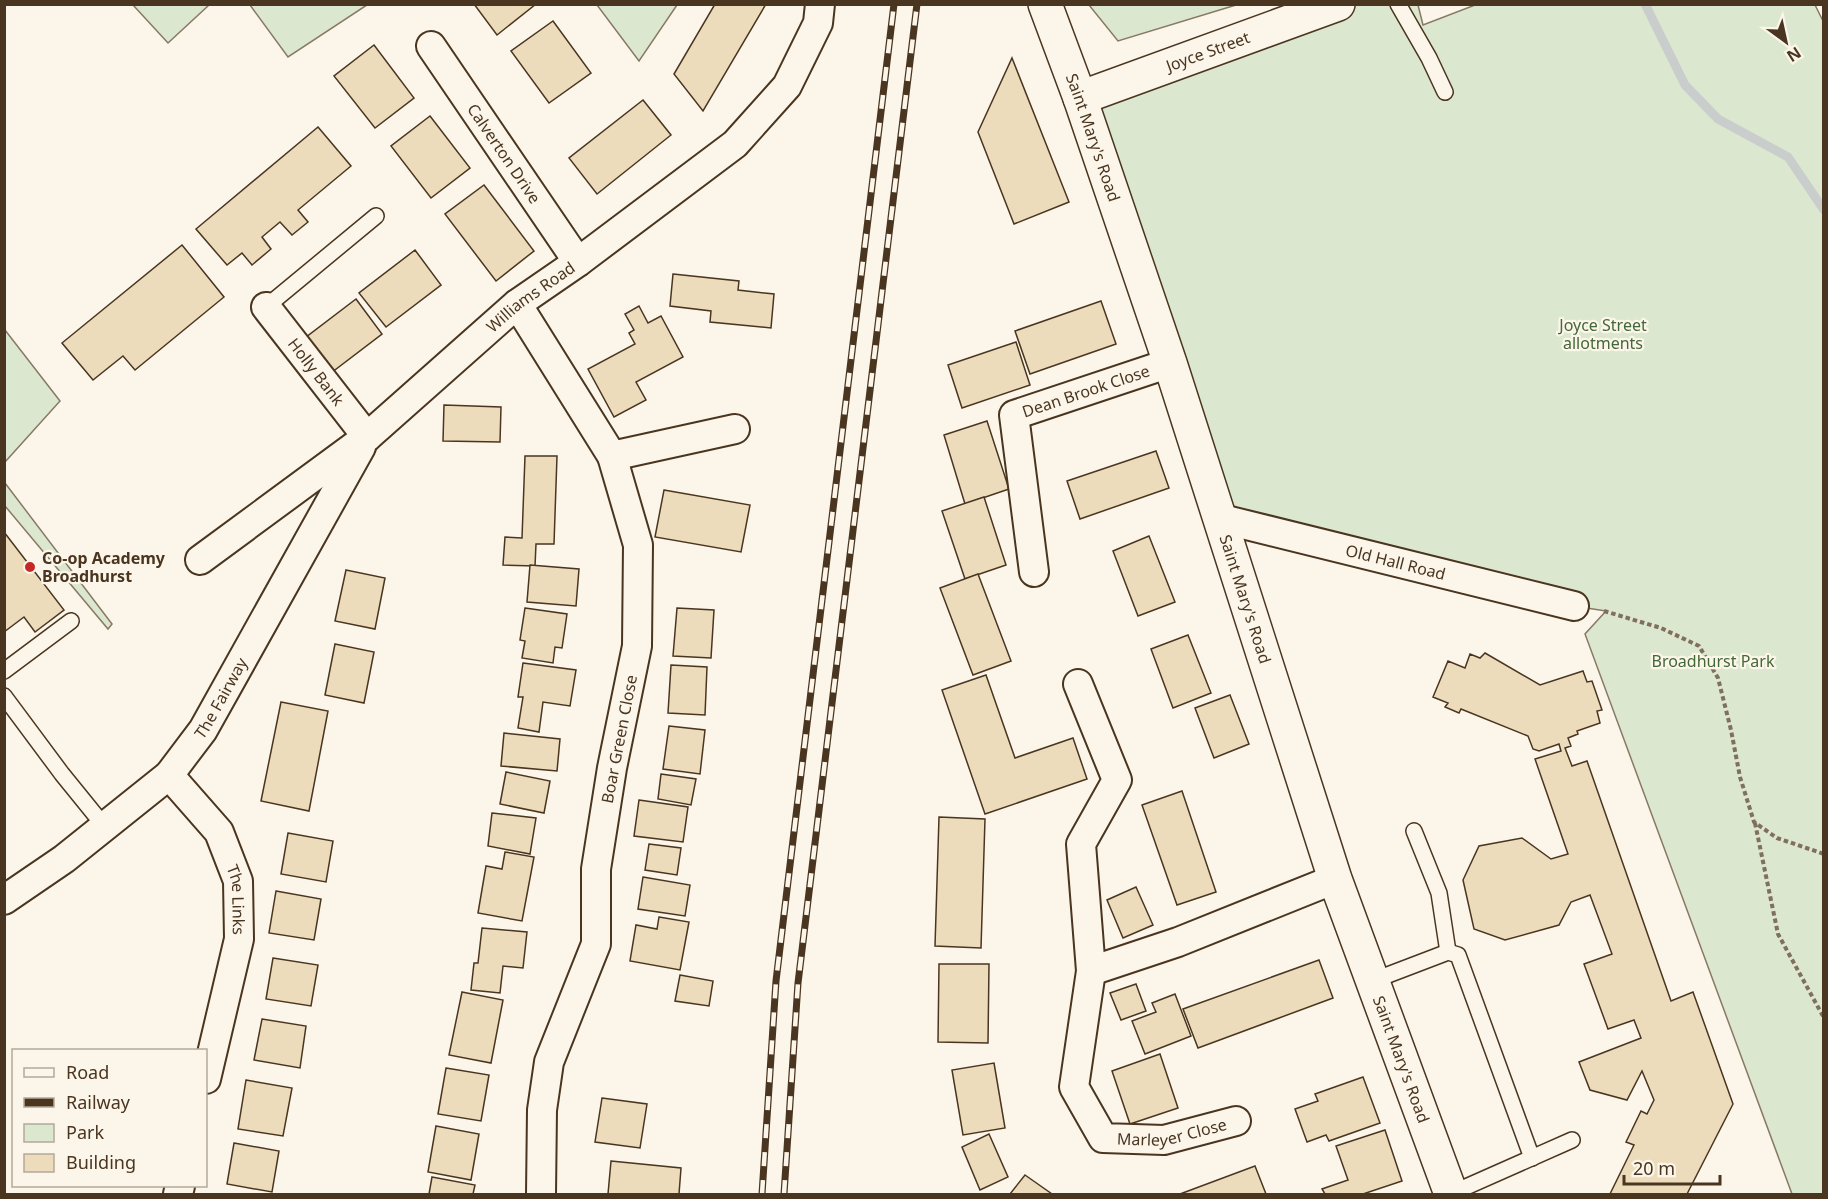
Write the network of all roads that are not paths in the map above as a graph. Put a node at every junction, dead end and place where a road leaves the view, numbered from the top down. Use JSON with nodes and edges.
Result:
{"nodes":[{"id":1,"x":820,"y":4,"type":"edge"},
{"id":2,"x":1045,"y":4,"type":"edge"},
{"id":3,"x":1338,"y":4,"type":"edge"},
{"id":4,"x":1398,"y":4,"type":"edge"},
{"id":5,"x":431,"y":46,"type":"dead end"},
{"id":6,"x":1445,"y":92,"type":"dead end"},
{"id":7,"x":1080,"y":98,"type":"junction"},
{"id":8,"x":376,"y":216,"type":"dead end"},
{"id":9,"x":578,"y":262,"type":"junction"},
{"id":10,"x":517,"y":304,"type":"junction"},
{"id":11,"x":267,"y":307,"type":"joint"},
{"id":12,"x":1170,"y":363,"type":"junction"},
{"id":13,"x":735,"y":429,"type":"dead end"},
{"id":14,"x":367,"y":437,"type":"junction"},
{"id":15,"x":612,"y":456,"type":"junction"},
{"id":16,"x":1218,"y":518,"type":"junction"},
{"id":17,"x":200,"y":560,"type":"dead end"},
{"id":18,"x":1034,"y":572,"type":"dead end"},
{"id":19,"x":1574,"y":606,"type":"road end"},
{"id":20,"x":71,"y":621,"type":"dead end"},
{"id":21,"x":4,"y":671,"type":"edge"},
{"id":22,"x":1078,"y":684,"type":"dead end"},
{"id":23,"x":4,"y":696,"type":"edge"},
{"id":24,"x":169,"y":775,"type":"junction"},
{"id":25,"x":105,"y":827,"type":"junction"},
{"id":26,"x":1414,"y":831,"type":"dead end"},
{"id":27,"x":1335,"y":879,"type":"junction"},
{"id":28,"x":4,"y":900,"type":"edge"},
{"id":29,"x":1448,"y":952,"type":"junction"},
{"id":30,"x":1092,"y":971,"type":"junction"},
{"id":31,"x":1372,"y":981,"type":"junction"},
{"id":32,"x":207,"y":1075,"type":"edge"},
{"id":33,"x":1236,"y":1121,"type":"dead end"},
{"id":34,"x":1572,"y":1140,"type":"dead end"},
{"id":35,"x":1532,"y":1158,"type":"junction"},
{"id":36,"x":541,"y":1194,"type":"edge"},
{"id":37,"x":1451,"y":1194,"type":"edge"}],
"edges":[{"from":1,"to":9,"type":"street","name":"Williams Road"},
{"from":2,"to":7,"type":"street","name":"Saint Mary's Road"},
{"from":3,"to":7,"type":"street","name":"Joyce Street"},
{"from":4,"to":6,"type":"lane"},
{"from":5,"to":9,"type":"street","name":"Calverton Drive"},
{"from":7,"to":12,"type":"street","name":"Saint Mary's Road"},
{"from":8,"to":11,"type":"lane"},
{"from":9,"to":10,"type":"street","name":"Williams Road"},
{"from":10,"to":14,"type":"street","name":"Williams Road"},
{"from":10,"to":15,"type":"street","name":"Boar Green Close"},
{"from":11,"to":14,"type":"street","name":"Holly Bank"},
{"from":12,"to":16,"type":"street","name":"Saint Mary's Road"},
{"from":12,"to":18,"type":"street","name":"Dean Brook Close"},
{"from":13,"to":15,"type":"street"},
{"from":14,"to":17,"type":"street","name":"Williams Road"},
{"from":14,"to":24,"type":"street","name":"The Fairway"},
{"from":15,"to":36,"type":"street","name":"Boar Green Close"},
{"from":16,"to":19,"type":"street","name":"Old Hall Road"},
{"from":16,"to":27,"type":"street","name":"Saint Mary's Road"},
{"from":20,"to":21,"type":"lane"},
{"from":22,"to":30,"type":"street","name":"Marleyer Close"},
{"from":23,"to":25,"type":"lane"},
{"from":24,"to":25,"type":"street","name":"The Fairway"},
{"from":24,"to":32,"type":"street","name":"The Links"},
{"from":25,"to":28,"type":"street","name":"The Fairway"},
{"from":26,"to":29,"type":"lane"},
{"from":27,"to":30,"type":"street"},
{"from":27,"to":31,"type":"street","name":"Saint Mary's Road"},
{"from":29,"to":31,"type":"lane"},
{"from":29,"to":35,"type":"lane"},
{"from":30,"to":33,"type":"street","name":"Marleyer Close"},
{"from":31,"to":37,"type":"street","name":"Saint Mary's Road"},
{"from":34,"to":35,"type":"lane"},
{"from":35,"to":37,"type":"lane"}]}
